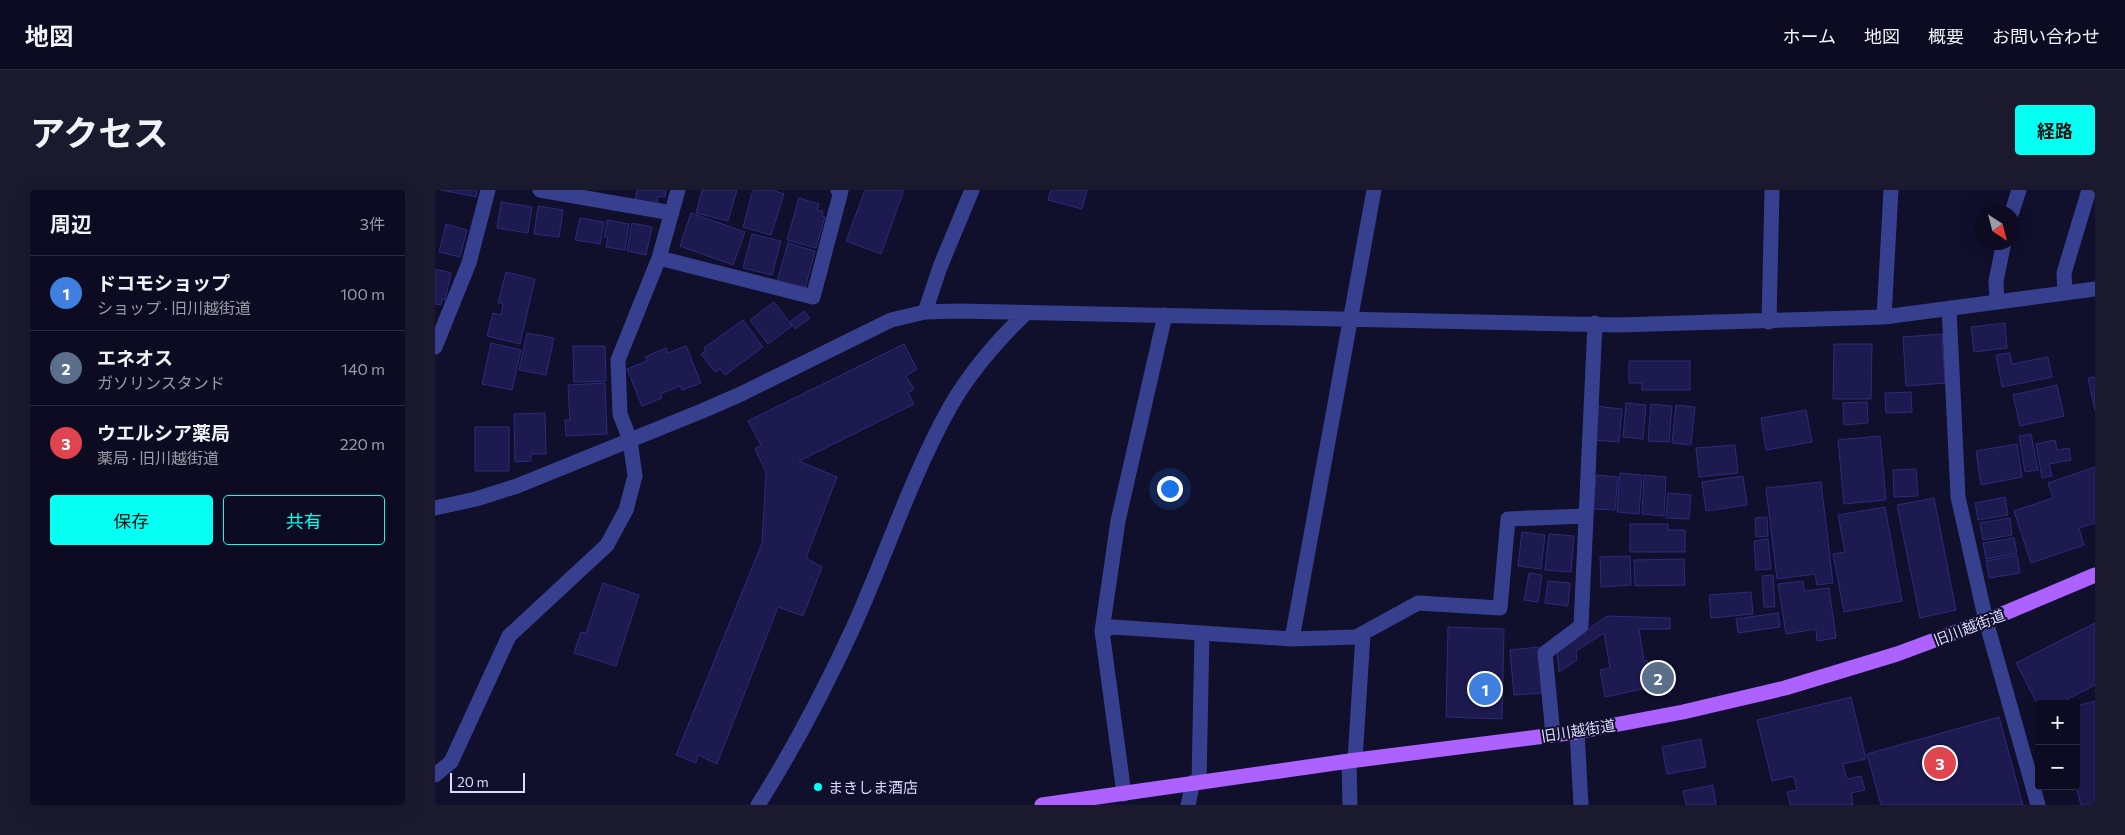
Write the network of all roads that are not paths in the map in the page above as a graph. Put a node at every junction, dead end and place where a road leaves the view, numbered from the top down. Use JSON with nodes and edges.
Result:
{"nodes":[{"id":1,"x":488,"y":190,"type":"edge"},
{"id":2,"x":540,"y":190,"type":"edge"},
{"id":3,"x":678,"y":190,"type":"edge"},
{"id":4,"x":837,"y":190,"type":"edge"},
{"id":5,"x":972,"y":190,"type":"edge"},
{"id":6,"x":1374,"y":190,"type":"edge"},
{"id":7,"x":1772,"y":190,"type":"edge"},
{"id":8,"x":1891,"y":190,"type":"edge"},
{"id":9,"x":2019,"y":190,"type":"edge"},
{"id":10,"x":2089,"y":190,"type":"edge"},
{"id":11,"x":2014,"y":205,"type":"edge"},
{"id":12,"x":672,"y":213,"type":"junction"},
{"id":13,"x":2002,"y":250,"type":"edge"},
{"id":14,"x":659,"y":258,"type":"junction"},
{"id":15,"x":2095,"y":289,"type":"edge"},
{"id":16,"x":2065,"y":293,"type":"junction"},
{"id":17,"x":1997,"y":302,"type":"junction"},
{"id":18,"x":1949,"y":308,"type":"junction"},
{"id":19,"x":925,"y":312,"type":"junction"},
{"id":20,"x":1025,"y":313,"type":"junction"},
{"id":21,"x":1165,"y":315,"type":"junction"},
{"id":22,"x":1884,"y":317,"type":"junction"},
{"id":23,"x":1352,"y":318,"type":"junction"},
{"id":24,"x":1769,"y":322,"type":"junction"},
{"id":25,"x":1595,"y":323,"type":"junction"},
{"id":26,"x":435,"y":347,"type":"edge"},
{"id":27,"x":630,"y":440,"type":"junction"},
{"id":28,"x":435,"y":508,"type":"edge"},
{"id":29,"x":1585,"y":516,"type":"junction"},
{"id":30,"x":2095,"y":575,"type":"edge"},
{"id":31,"x":1986,"y":621,"type":"junction"},
{"id":32,"x":1102,"y":631,"type":"junction"},
{"id":33,"x":1202,"y":633,"type":"junction"},
{"id":34,"x":1363,"y":634,"type":"junction"},
{"id":35,"x":1292,"y":639,"type":"junction"},
{"id":36,"x":1577,"y":732,"type":"junction"},
{"id":37,"x":1553,"y":735,"type":"junction"},
{"id":38,"x":1352,"y":760,"type":"junction"},
{"id":39,"x":435,"y":775,"type":"edge"},
{"id":40,"x":1196,"y":782,"type":"junction"},
{"id":41,"x":1124,"y":794,"type":"junction"},
{"id":42,"x":758,"y":805,"type":"edge"},
{"id":43,"x":1042,"y":805,"type":"edge"},
{"id":44,"x":1188,"y":805,"type":"edge"},
{"id":45,"x":1351,"y":805,"type":"edge"},
{"id":46,"x":1581,"y":805,"type":"edge"},
{"id":47,"x":2038,"y":805,"type":"edge"}],
"edges":[{"from":1,"to":26,"type":"street"},
{"from":2,"to":12,"type":"street"},
{"from":3,"to":12,"type":"street"},
{"from":4,"to":14,"type":"street"},
{"from":5,"to":19,"type":"street"},
{"from":6,"to":23,"type":"street"},
{"from":7,"to":24,"type":"street"},
{"from":8,"to":22,"type":"street"},
{"from":9,"to":11,"type":"street"},
{"from":10,"to":16,"type":"street"},
{"from":12,"to":14,"type":"street"},
{"from":13,"to":17,"type":"street"},
{"from":14,"to":27,"type":"street"},
{"from":15,"to":16,"type":"street"},
{"from":16,"to":17,"type":"street"},
{"from":17,"to":18,"type":"street"},
{"from":18,"to":22,"type":"street"},
{"from":18,"to":31,"type":"street"},
{"from":19,"to":20,"type":"street"},
{"from":19,"to":27,"type":"street"},
{"from":20,"to":21,"type":"street"},
{"from":20,"to":42,"type":"street"},
{"from":21,"to":23,"type":"street"},
{"from":21,"to":32,"type":"street"},
{"from":22,"to":24,"type":"street"},
{"from":23,"to":25,"type":"street"},
{"from":23,"to":35,"type":"street"},
{"from":24,"to":25,"type":"street"},
{"from":25,"to":29,"type":"street"},
{"from":27,"to":28,"type":"street"},
{"from":27,"to":39,"type":"street"},
{"from":29,"to":34,"type":"street"},
{"from":29,"to":37,"type":"street"},
{"from":30,"to":31,"type":"main road","name":"旧川越街道"},
{"from":31,"to":36,"type":"main road","name":"旧川越街道"},
{"from":31,"to":47,"type":"street"},
{"from":32,"to":33,"type":"street"},
{"from":32,"to":41,"type":"street"},
{"from":33,"to":35,"type":"street"},
{"from":33,"to":40,"type":"street"},
{"from":34,"to":35,"type":"street"},
{"from":34,"to":38,"type":"street"},
{"from":36,"to":37,"type":"main road","name":"旧川越街道"},
{"from":36,"to":46,"type":"street"},
{"from":37,"to":38,"type":"main road","name":"旧川越街道"},
{"from":38,"to":40,"type":"main road","name":"旧川越街道"},
{"from":38,"to":45,"type":"street"},
{"from":40,"to":41,"type":"main road","name":"旧川越街道"},
{"from":40,"to":44,"type":"street"},
{"from":41,"to":43,"type":"main road","name":"旧川越街道"}]}
